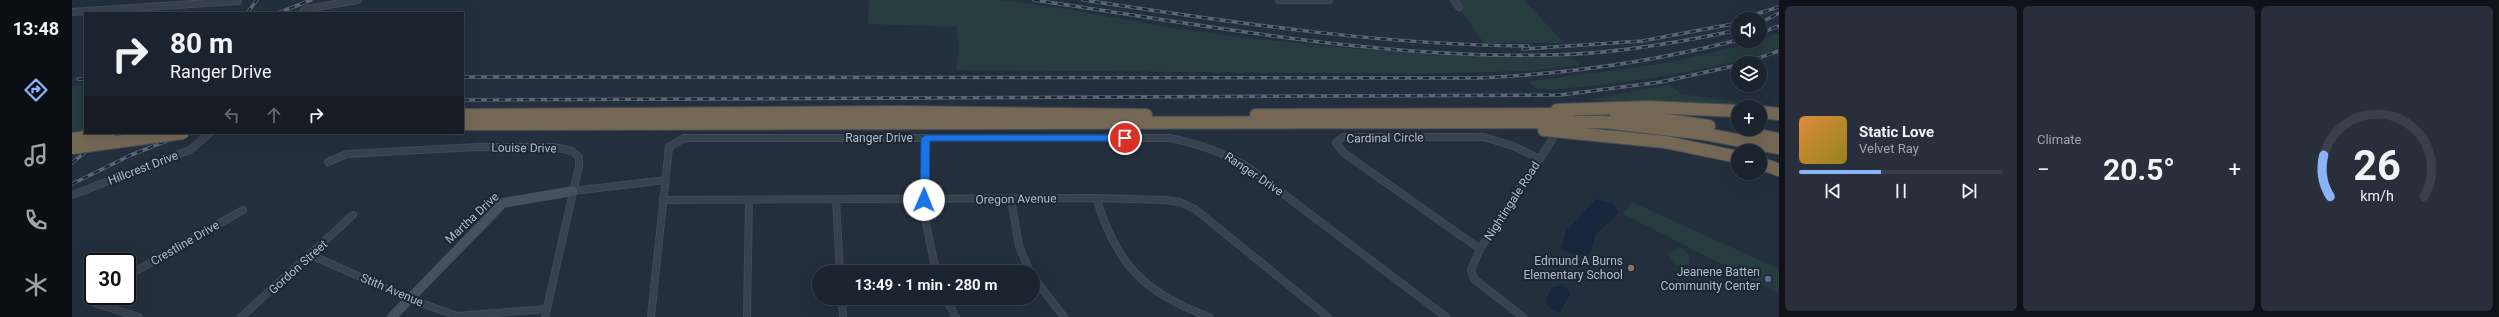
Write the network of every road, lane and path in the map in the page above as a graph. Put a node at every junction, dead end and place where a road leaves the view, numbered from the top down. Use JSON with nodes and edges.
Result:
{"nodes":[{"id":1,"x":358,"y":0,"type":"edge"},
{"id":2,"x":1279,"y":0,"type":"edge"},
{"id":3,"x":1329,"y":0,"type":"edge"},
{"id":4,"x":1454,"y":0,"type":"edge"},
{"id":5,"x":238,"y":1,"type":"edge"},
{"id":6,"x":1459,"y":7,"type":"dead end"},
{"id":7,"x":72,"y":12,"type":"edge"},
{"id":8,"x":303,"y":12,"type":"edge"},
{"id":9,"x":1731,"y":110,"type":"edge"},
{"id":10,"x":1513,"y":113,"type":"junction"},
{"id":11,"x":1767,"y":113,"type":"edge"},
{"id":12,"x":464,"y":114,"type":"edge"},
{"id":13,"x":1779,"y":114,"type":"edge"},
{"id":14,"x":1413,"y":123,"type":"junction"},
{"id":15,"x":464,"y":124,"type":"edge"},
{"id":16,"x":104,"y":134,"type":"edge"},
{"id":17,"x":176,"y":134,"type":"edge"},
{"id":18,"x":209,"y":134,"type":"edge"},
{"id":19,"x":926,"y":138,"type":"junction"},
{"id":20,"x":72,"y":139,"type":"edge"},
{"id":21,"x":1779,"y":139,"type":"edge"},
{"id":22,"x":1552,"y":140,"type":"dead end"},
{"id":23,"x":72,"y":148,"type":"edge"},
{"id":24,"x":1779,"y":148,"type":"edge"},
{"id":25,"x":1731,"y":155,"type":"edge"},
{"id":26,"x":1540,"y":159,"type":"junction"},
{"id":27,"x":328,"y":162,"type":"dead end"},
{"id":28,"x":1767,"y":165,"type":"edge"},
{"id":29,"x":1779,"y":169,"type":"edge"},
{"id":30,"x":666,"y":180,"type":"junction"},
{"id":31,"x":573,"y":191,"type":"junction"},
{"id":32,"x":72,"y":194,"type":"edge"},
{"id":33,"x":1096,"y":198,"type":"junction"},
{"id":34,"x":1011,"y":199,"type":"junction"},
{"id":35,"x":663,"y":200,"type":"junction"},
{"id":36,"x":749,"y":200,"type":"junction"},
{"id":37,"x":836,"y":200,"type":"junction"},
{"id":38,"x":924,"y":200,"type":"junction"},
{"id":39,"x":243,"y":210,"type":"dead end"},
{"id":40,"x":353,"y":215,"type":"dead end"},
{"id":41,"x":1480,"y":249,"type":"junction"},
{"id":42,"x":311,"y":255,"type":"junction"},
{"id":43,"x":840,"y":265,"type":"edge"},
{"id":44,"x":933,"y":265,"type":"edge"},
{"id":45,"x":1027,"y":265,"type":"edge"},
{"id":46,"x":136,"y":271,"type":"edge"},
{"id":47,"x":1040,"y":286,"type":"edge"},
{"id":48,"x":410,"y":299,"type":"junction"},
{"id":49,"x":100,"y":305,"type":"edge"},
{"id":50,"x":842,"y":305,"type":"edge"},
{"id":51,"x":949,"y":305,"type":"edge"},
{"id":52,"x":547,"y":309,"type":"junction"},
{"id":53,"x":139,"y":317,"type":"edge"},
{"id":54,"x":241,"y":317,"type":"edge"},
{"id":55,"x":392,"y":317,"type":"edge"},
{"id":56,"x":545,"y":317,"type":"edge"},
{"id":57,"x":651,"y":317,"type":"edge"},
{"id":58,"x":747,"y":317,"type":"edge"},
{"id":59,"x":843,"y":317,"type":"edge"},
{"id":60,"x":956,"y":317,"type":"edge"},
{"id":61,"x":1064,"y":317,"type":"edge"},
{"id":62,"x":1208,"y":317,"type":"edge"},
{"id":63,"x":1328,"y":317,"type":"edge"},
{"id":64,"x":1446,"y":317,"type":"edge"},
{"id":65,"x":1523,"y":317,"type":"edge"}],
"edges":[{"from":1,"to":8,"type":"street"},
{"from":2,"to":3,"type":"street"},
{"from":4,"to":6,"type":"street"},
{"from":5,"to":7,"type":"street"},
{"from":9,"to":10,"type":"highway"},
{"from":10,"to":12,"type":"highway"},
{"from":10,"to":21,"type":"highway"},
{"from":11,"to":13,"type":"highway"},
{"from":14,"to":15,"type":"highway"},
{"from":14,"to":24,"type":"highway"},
{"from":14,"to":25,"type":"highway"},
{"from":16,"to":20,"type":"highway","bridge":true},
{"from":17,"to":23,"type":"highway","bridge":true},
{"from":18,"to":32,"type":"street","name":"Hillcrest Drive"},
{"from":19,"to":30,"type":"street","name":"Ranger Drive"},
{"from":19,"to":38,"type":"street"},
{"from":19,"to":64,"type":"street","name":"Ranger Drive"},
{"from":22,"to":26,"type":"street","name":"Nightingale Road"},
{"from":26,"to":41,"type":"street","name":"Nightingale Road"},
{"from":26,"to":41,"type":"street","name":"Cardinal Circle"},
{"from":27,"to":31,"type":"street","name":"Louise Drive"},
{"from":28,"to":29,"type":"highway"},
{"from":30,"to":31,"type":"street","name":"Martha Drive"},
{"from":30,"to":35,"type":"street","name":"Ranger Drive"},
{"from":31,"to":48,"type":"street","name":"Martha Drive"},
{"from":31,"to":52,"type":"street","name":"Louise Drive"},
{"from":33,"to":34,"type":"street","name":"Oregon Avenue"},
{"from":33,"to":62,"type":"street"},
{"from":33,"to":63,"type":"street","name":"Oregon Avenue"},
{"from":34,"to":38,"type":"street","name":"Oregon Avenue"},
{"from":34,"to":45,"type":"street"},
{"from":35,"to":36,"type":"street","name":"Oregon Avenue"},
{"from":35,"to":57,"type":"street","name":"Ranger Drive"},
{"from":36,"to":37,"type":"street","name":"Oregon Avenue"},
{"from":36,"to":58,"type":"street"},
{"from":37,"to":38,"type":"street","name":"Oregon Avenue"},
{"from":37,"to":43,"type":"street"},
{"from":38,"to":44,"type":"street"},
{"from":39,"to":46,"type":"street","name":"Crestline Drive"},
{"from":40,"to":42,"type":"street","name":"Gordon Street"},
{"from":41,"to":65,"type":"street","name":"Nightingale Road"},
{"from":42,"to":48,"type":"street","name":"Stith Avenue"},
{"from":42,"to":54,"type":"street","name":"Gordon Street"},
{"from":47,"to":61,"type":"street"},
{"from":48,"to":52,"type":"street","name":"Stith Avenue"},
{"from":48,"to":55,"type":"street","name":"Martha Drive"},
{"from":49,"to":53,"type":"street"},
{"from":50,"to":59,"type":"street"},
{"from":51,"to":60,"type":"street"},
{"from":52,"to":56,"type":"street","name":"Louise Drive"}]}
